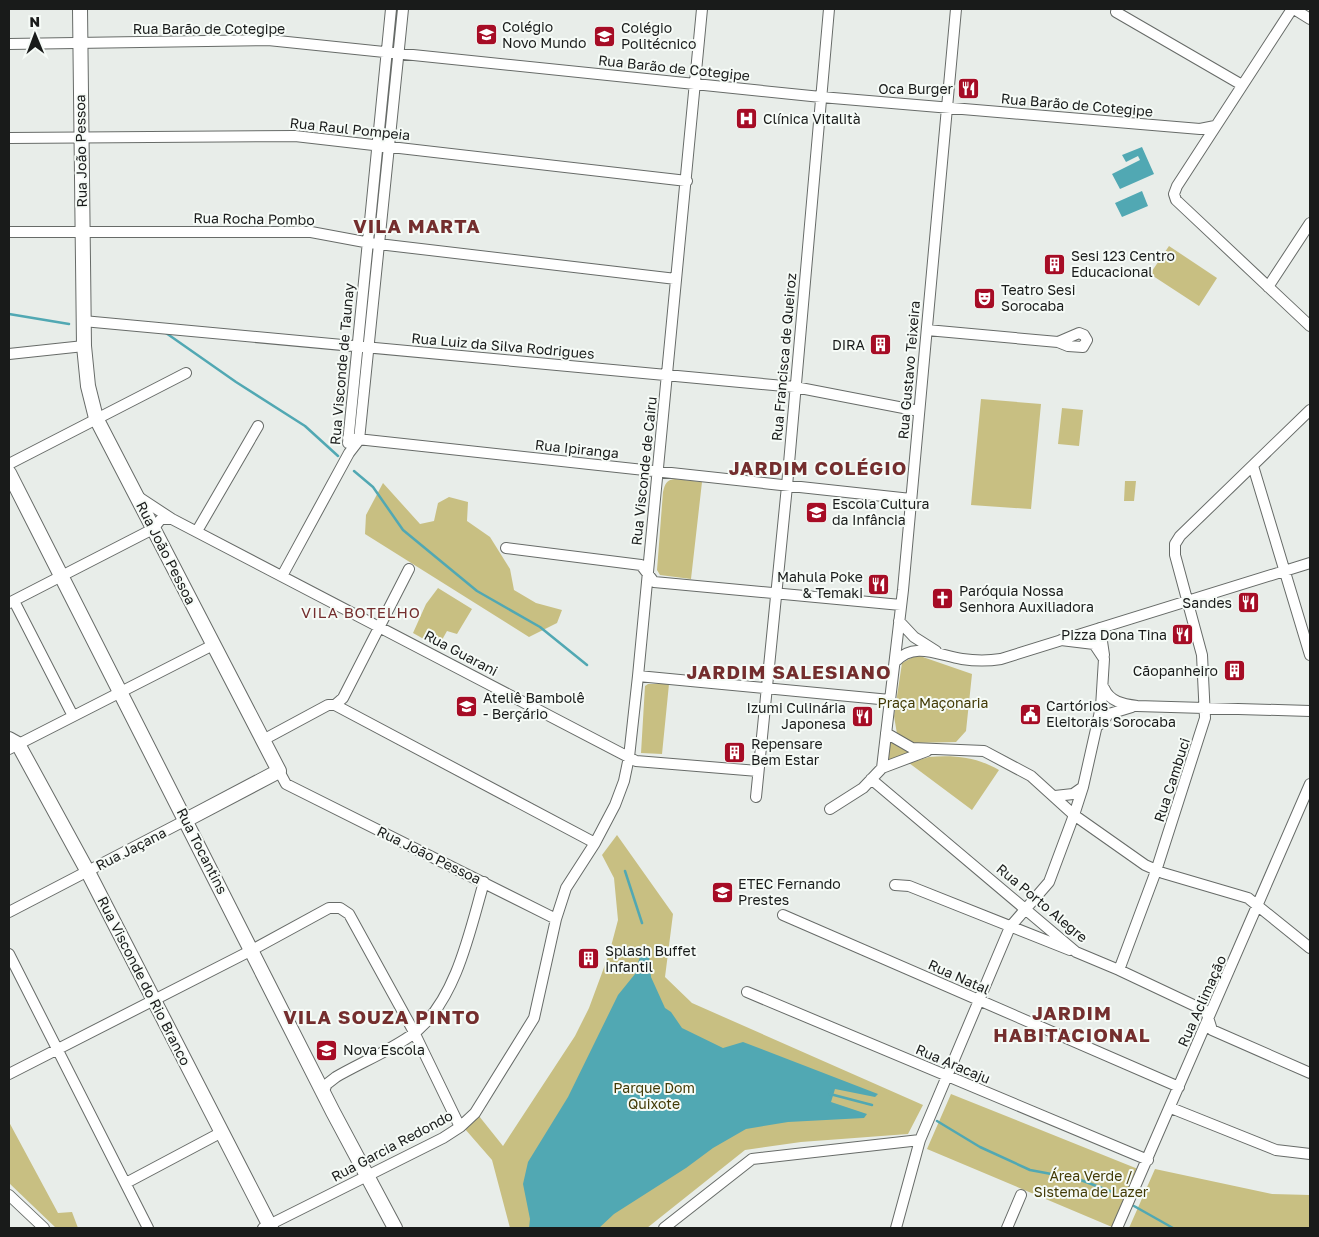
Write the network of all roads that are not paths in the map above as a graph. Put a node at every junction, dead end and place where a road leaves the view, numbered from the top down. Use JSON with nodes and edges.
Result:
{"nodes":[{"id":1,"x":80,"y":9,"type":"edge"},
{"id":2,"x":392,"y":9,"type":"edge"},
{"id":3,"x":403,"y":9,"type":"edge"},
{"id":4,"x":702,"y":9,"type":"edge"},
{"id":5,"x":829,"y":9,"type":"edge"},
{"id":6,"x":956,"y":9,"type":"edge"},
{"id":7,"x":1293,"y":9,"type":"edge"},
{"id":8,"x":1116,"y":12,"type":"dead end"},
{"id":9,"x":1310,"y":20,"type":"edge"},
{"id":10,"x":9,"y":44,"type":"edge"},
{"id":11,"x":80,"y":44,"type":"junction"},
{"id":12,"x":387,"y":53,"type":"junction"},
{"id":13,"x":398,"y":54,"type":"junction"},
{"id":14,"x":695,"y":84,"type":"junction"},
{"id":15,"x":1242,"y":85,"type":"junction"},
{"id":16,"x":821,"y":97,"type":"junction"},
{"id":17,"x":947,"y":108,"type":"junction"},
{"id":18,"x":1215,"y":126,"type":"junction"},
{"id":19,"x":9,"y":138,"type":"edge"},
{"id":20,"x":81,"y":138,"type":"junction"},
{"id":21,"x":377,"y":145,"type":"junction"},
{"id":22,"x":389,"y":147,"type":"junction"},
{"id":23,"x":687,"y":181,"type":"junction"},
{"id":24,"x":1310,"y":223,"type":"edge"},
{"id":25,"x":9,"y":232,"type":"edge"},
{"id":26,"x":83,"y":232,"type":"junction"},
{"id":27,"x":367,"y":242,"type":"junction"},
{"id":28,"x":379,"y":244,"type":"junction"},
{"id":29,"x":676,"y":279,"type":"junction"},
{"id":30,"x":1268,"y":287,"type":"junction"},
{"id":31,"x":83,"y":320,"type":"junction"},
{"id":32,"x":1310,"y":326,"type":"edge"},
{"id":33,"x":927,"y":330,"type":"junction"},
{"id":34,"x":1058,"y":342,"type":"dead end"},
{"id":35,"x":357,"y":345,"type":"junction"},
{"id":36,"x":84,"y":346,"type":"junction"},
{"id":37,"x":369,"y":347,"type":"junction"},
{"id":38,"x":9,"y":354,"type":"edge"},
{"id":39,"x":186,"y":373,"type":"dead end"},
{"id":40,"x":667,"y":375,"type":"junction"},
{"id":41,"x":795,"y":386,"type":"junction"},
{"id":42,"x":1310,"y":410,"type":"edge"},
{"id":43,"x":919,"y":411,"type":"junction"},
{"id":44,"x":96,"y":418,"type":"junction"},
{"id":45,"x":258,"y":426,"type":"dead end"},
{"id":46,"x":348,"y":438,"type":"junction"},
{"id":47,"x":359,"y":440,"type":"junction"},
{"id":48,"x":349,"y":453,"type":"junction"},
{"id":49,"x":9,"y":464,"type":"edge"},
{"id":50,"x":1253,"y":466,"type":"junction"},
{"id":51,"x":657,"y":471,"type":"junction"},
{"id":52,"x":9,"y":472,"type":"edge"},
{"id":53,"x":787,"y":486,"type":"junction"},
{"id":54,"x":136,"y":495,"type":"junction"},
{"id":55,"x":911,"y":499,"type":"junction"},
{"id":56,"x":172,"y":519,"type":"junction"},
{"id":57,"x":154,"y":529,"type":"junction"},
{"id":58,"x":198,"y":531,"type":"junction"},
{"id":59,"x":506,"y":548,"type":"dead end"},
{"id":60,"x":1310,"y":564,"type":"edge"},
{"id":61,"x":409,"y":569,"type":"dead end"},
{"id":62,"x":647,"y":572,"type":"junction"},
{"id":63,"x":1283,"y":572,"type":"junction"},
{"id":64,"x":62,"y":576,"type":"junction"},
{"id":65,"x":282,"y":576,"type":"junction"},
{"id":66,"x":776,"y":593,"type":"junction"},
{"id":67,"x":1189,"y":600,"type":"junction"},
{"id":68,"x":11,"y":602,"type":"edge"},
{"id":69,"x":901,"y":605,"type":"junction"},
{"id":70,"x":899,"y":621,"type":"junction"},
{"id":71,"x":380,"y":626,"type":"junction"},
{"id":72,"x":1100,"y":628,"type":"junction"},
{"id":73,"x":1061,"y":640,"type":"junction"},
{"id":74,"x":213,"y":645,"type":"junction"},
{"id":75,"x":939,"y":653,"type":"junction"},
{"id":76,"x":1310,"y":655,"type":"edge"},
{"id":77,"x":1104,"y":658,"type":"junction"},
{"id":78,"x":895,"y":662,"type":"junction"},
{"id":79,"x":638,"y":676,"type":"junction"},
{"id":80,"x":767,"y":688,"type":"junction"},
{"id":81,"x":1104,"y":688,"type":"junction"},
{"id":82,"x":120,"y":692,"type":"junction"},
{"id":83,"x":890,"y":700,"type":"junction"},
{"id":84,"x":335,"y":705,"type":"junction"},
{"id":85,"x":1138,"y":706,"type":"junction"},
{"id":86,"x":1206,"y":708,"type":"junction"},
{"id":87,"x":1310,"y":711,"type":"edge"},
{"id":88,"x":73,"y":716,"type":"junction"},
{"id":89,"x":1099,"y":725,"type":"junction"},
{"id":90,"x":886,"y":733,"type":"junction"},
{"id":91,"x":262,"y":740,"type":"junction"},
{"id":92,"x":12,"y":744,"type":"edge"},
{"id":93,"x":930,"y":750,"type":"junction"},
{"id":94,"x":629,"y":757,"type":"junction"},
{"id":95,"x":882,"y":768,"type":"junction"},
{"id":96,"x":279,"y":771,"type":"junction"},
{"id":97,"x":758,"y":771,"type":"junction"},
{"id":98,"x":871,"y":779,"type":"junction"},
{"id":99,"x":1310,"y":784,"type":"edge"},
{"id":100,"x":1083,"y":787,"type":"junction"},
{"id":101,"x":1055,"y":796,"type":"junction"},
{"id":102,"x":756,"y":797,"type":"dead end"},
{"id":103,"x":830,"y":809,"type":"dead end"},
{"id":104,"x":1074,"y":815,"type":"junction"},
{"id":105,"x":186,"y":820,"type":"junction"},
{"id":106,"x":595,"y":843,"type":"junction"},
{"id":107,"x":1156,"y":871,"type":"junction"},
{"id":108,"x":88,"y":872,"type":"junction"},
{"id":109,"x":484,"y":882,"type":"junction"},
{"id":110,"x":895,"y":885,"type":"dead end"},
{"id":111,"x":1257,"y":904,"type":"junction"},
{"id":112,"x":1027,"y":909,"type":"junction"},
{"id":113,"x":9,"y":912,"type":"edge"},
{"id":114,"x":783,"y":914,"type":"dead end"},
{"id":115,"x":556,"y":919,"type":"junction"},
{"id":116,"x":1010,"y":927,"type":"junction"},
{"id":117,"x":1310,"y":948,"type":"edge"},
{"id":118,"x":252,"y":950,"type":"junction"},
{"id":119,"x":1076,"y":952,"type":"junction"},
{"id":120,"x":9,"y":954,"type":"edge"},
{"id":121,"x":1119,"y":970,"type":"junction"},
{"id":122,"x":747,"y":992,"type":"dead end"},
{"id":123,"x":153,"y":1000,"type":"junction"},
{"id":124,"x":979,"y":1000,"type":"junction"},
{"id":125,"x":1209,"y":1022,"type":"junction"},
{"id":126,"x":414,"y":1032,"type":"junction"},
{"id":127,"x":59,"y":1049,"type":"junction"},
{"id":128,"x":1310,"y":1073,"type":"edge"},
{"id":129,"x":9,"y":1074,"type":"edge"},
{"id":130,"x":947,"y":1076,"type":"junction"},
{"id":131,"x":1179,"y":1087,"type":"junction"},
{"id":132,"x":323,"y":1092,"type":"junction"},
{"id":133,"x":1171,"y":1108,"type":"junction"},
{"id":134,"x":460,"y":1128,"type":"junction"},
{"id":135,"x":222,"y":1132,"type":"junction"},
{"id":136,"x":920,"y":1140,"type":"junction"},
{"id":137,"x":1310,"y":1154,"type":"edge"},
{"id":138,"x":1148,"y":1160,"type":"junction"},
{"id":139,"x":368,"y":1177,"type":"junction"},
{"id":140,"x":126,"y":1183,"type":"junction"},
{"id":141,"x":9,"y":1195,"type":"edge"},
{"id":142,"x":1021,"y":1195,"type":"dead end"},
{"id":143,"x":268,"y":1227,"type":"edge"},
{"id":144,"x":44,"y":1228,"type":"edge"},
{"id":145,"x":148,"y":1228,"type":"edge"},
{"id":146,"x":395,"y":1228,"type":"edge"},
{"id":147,"x":664,"y":1228,"type":"edge"},
{"id":148,"x":895,"y":1228,"type":"edge"},
{"id":149,"x":1006,"y":1228,"type":"edge"},
{"id":150,"x":1117,"y":1228,"type":"edge"}],
"edges":[{"from":1,"to":11,"type":"main road","name":"Rua João Pessoa"},
{"from":2,"to":12,"type":"street","name":"Rua Visconde de Taunay"},
{"from":3,"to":13,"type":"street","name":"Rua Visconde de Taunay"},
{"from":4,"to":14,"type":"street","name":"Rua Visconde de Cairu"},
{"from":5,"to":16,"type":"street","name":"Rua Francisca de Queiroz"},
{"from":6,"to":17,"type":"street","name":"Rua Gustavo Teixeira"},
{"from":7,"to":9,"type":"street"},
{"from":7,"to":15,"type":"street"},
{"from":8,"to":15,"type":"street"},
{"from":10,"to":11,"type":"street","name":"Rua Barão de Cotegipe"},
{"from":11,"to":12,"type":"street","name":"Rua Barão de Cotegipe"},
{"from":11,"to":20,"type":"main road","name":"Rua João Pessoa"},
{"from":12,"to":13,"type":"street","name":"Rua Barão de Cotegipe"},
{"from":12,"to":21,"type":"street","name":"Rua Visconde de Taunay"},
{"from":13,"to":14,"type":"street","name":"Rua Barão de Cotegipe"},
{"from":13,"to":22,"type":"street","name":"Rua Visconde de Taunay"},
{"from":14,"to":16,"type":"street","name":"Rua Barão de Cotegipe"},
{"from":14,"to":23,"type":"street","name":"Rua Visconde de Cairu"},
{"from":15,"to":18,"type":"street"},
{"from":16,"to":17,"type":"street","name":"Rua Barão de Cotegipe"},
{"from":16,"to":41,"type":"street","name":"Rua Francisca de Queiroz"},
{"from":17,"to":18,"type":"street","name":"Rua Barão de Cotegipe"},
{"from":17,"to":33,"type":"street","name":"Rua Gustavo Teixeira"},
{"from":18,"to":30,"type":"street"},
{"from":19,"to":20,"type":"street","name":"Rua Raul Pompeia"},
{"from":20,"to":21,"type":"street","name":"Rua Raul Pompeia"},
{"from":20,"to":26,"type":"main road","name":"Rua João Pessoa"},
{"from":21,"to":22,"type":"street","name":"Rua Raul Pompeia"},
{"from":21,"to":27,"type":"street","name":"Rua Visconde de Taunay"},
{"from":22,"to":23,"type":"street","name":"Rua Raul Pompeia"},
{"from":22,"to":28,"type":"street","name":"Rua Visconde de Taunay"},
{"from":23,"to":29,"type":"street","name":"Rua Visconde de Cairu"},
{"from":24,"to":30,"type":"street"},
{"from":25,"to":26,"type":"street","name":"Rua Rocha Pombo"},
{"from":26,"to":27,"type":"street","name":"Rua Rocha Pombo"},
{"from":26,"to":31,"type":"main road","name":"Rua João Pessoa"},
{"from":27,"to":28,"type":"street","name":"Rua Rocha Pombo"},
{"from":27,"to":35,"type":"street","name":"Rua Visconde de Taunay"},
{"from":28,"to":29,"type":"street","name":"Rua Rocha Pombo"},
{"from":28,"to":37,"type":"street","name":"Rua Visconde de Taunay"},
{"from":29,"to":40,"type":"street","name":"Rua Visconde de Cairu"},
{"from":30,"to":32,"type":"street"},
{"from":31,"to":35,"type":"street","name":"Rua Luiz da Silva Rodrigues"},
{"from":31,"to":36,"type":"main road","name":"Rua João Pessoa"},
{"from":33,"to":34,"type":"street"},
{"from":33,"to":43,"type":"street","name":"Rua Gustavo Teixeira"},
{"from":35,"to":37,"type":"street","name":"Rua Luiz da Silva Rodrigues"},
{"from":35,"to":46,"type":"street","name":"Rua Visconde de Taunay"},
{"from":36,"to":38,"type":"street"},
{"from":36,"to":44,"type":"main road","name":"Rua João Pessoa"},
{"from":37,"to":40,"type":"street","name":"Rua Luiz da Silva Rodrigues"},
{"from":37,"to":47,"type":"street","name":"Rua Visconde de Taunay"},
{"from":39,"to":44,"type":"street"},
{"from":40,"to":41,"type":"street","name":"Rua Luiz da Silva Rodrigues"},
{"from":40,"to":51,"type":"street","name":"Rua Visconde de Cairu"},
{"from":41,"to":43,"type":"street","name":"Rua Luiz da Silva Rodrigues"},
{"from":41,"to":53,"type":"street","name":"Rua Francisca de Queiroz"},
{"from":42,"to":50,"type":"street"},
{"from":43,"to":55,"type":"street","name":"Rua Gustavo Teixeira"},
{"from":44,"to":49,"type":"street"},
{"from":44,"to":54,"type":"main road","name":"Rua João Pessoa"},
{"from":45,"to":58,"type":"street"},
{"from":46,"to":47,"type":"street","name":"Rua Ipiranga"},
{"from":46,"to":48,"type":"street","name":"Rua Visconde de Taunay"},
{"from":47,"to":48,"type":"street","name":"Rua Visconde de Taunay"},
{"from":47,"to":51,"type":"street","name":"Rua Ipiranga"},
{"from":48,"to":65,"type":"street"},
{"from":50,"to":63,"type":"street"},
{"from":50,"to":67,"type":"street","name":"Rua Cambuci"},
{"from":51,"to":53,"type":"street","name":"Rua Ipiranga"},
{"from":51,"to":62,"type":"street","name":"Rua Visconde de Cairu"},
{"from":52,"to":64,"type":"main road","name":"Rua Tocantins"},
{"from":53,"to":55,"type":"street","name":"Rua Ipiranga"},
{"from":53,"to":66,"type":"street","name":"Rua Francisca de Queiroz"},
{"from":54,"to":56,"type":"street","name":"Rua Guarani"},
{"from":54,"to":57,"type":"main road","name":"Rua João Pessoa"},
{"from":55,"to":69,"type":"street","name":"Rua Gustavo Teixeira"},
{"from":56,"to":57,"type":"street"},
{"from":56,"to":58,"type":"street","name":"Rua Guarani"},
{"from":57,"to":64,"type":"street"},
{"from":57,"to":74,"type":"main road","name":"Rua João Pessoa"},
{"from":58,"to":65,"type":"street","name":"Rua Guarani"},
{"from":59,"to":62,"type":"street"},
{"from":60,"to":63,"type":"street"},
{"from":61,"to":71,"type":"street"},
{"from":62,"to":66,"type":"street"},
{"from":62,"to":79,"type":"street","name":"Rua Visconde de Cairu"},
{"from":63,"to":67,"type":"street"},
{"from":63,"to":76,"type":"street"},
{"from":64,"to":68,"type":"street"},
{"from":64,"to":82,"type":"main road","name":"Rua Tocantins"},
{"from":65,"to":71,"type":"street","name":"Rua Guarani"},
{"from":66,"to":69,"type":"street"},
{"from":66,"to":80,"type":"street","name":"Rua Francisca de Queiroz"},
{"from":67,"to":72,"type":"street"},
{"from":67,"to":86,"type":"street","name":"Rua Cambuci"},
{"from":68,"to":88,"type":"street"},
{"from":69,"to":70,"type":"street","name":"Rua Gustavo Teixeira"},
{"from":70,"to":75,"type":"street"},
{"from":70,"to":78,"type":"street","name":"Rua Gustavo Teixeira"},
{"from":71,"to":84,"type":"street"},
{"from":71,"to":94,"type":"street","name":"Rua Guarani"},
{"from":72,"to":73,"type":"street"},
{"from":72,"to":77,"type":"street"},
{"from":73,"to":75,"type":"street"},
{"from":73,"to":77,"type":"street"},
{"from":74,"to":82,"type":"street"},
{"from":74,"to":91,"type":"main road","name":"Rua João Pessoa"},
{"from":75,"to":78,"type":"street"},
{"from":77,"to":81,"type":"street"},
{"from":78,"to":83,"type":"street","name":"Rua Gustavo Teixeira"},
{"from":79,"to":80,"type":"street"},
{"from":79,"to":94,"type":"street","name":"Rua Visconde de Cairu"},
{"from":80,"to":83,"type":"street"},
{"from":80,"to":97,"type":"street","name":"Rua Francisca de Queiroz"},
{"from":81,"to":85,"type":"street"},
{"from":81,"to":89,"type":"street"},
{"from":82,"to":88,"type":"street"},
{"from":82,"to":105,"type":"main road","name":"Rua Tocantins"},
{"from":83,"to":90,"type":"street","name":"Rua Gustavo Teixeira"},
{"from":84,"to":91,"type":"street"},
{"from":84,"to":106,"type":"street"},
{"from":85,"to":86,"type":"street"},
{"from":85,"to":89,"type":"street"},
{"from":86,"to":87,"type":"street"},
{"from":86,"to":107,"type":"street","name":"Rua Cambuci"},
{"from":88,"to":92,"type":"street"},
{"from":89,"to":100,"type":"street"},
{"from":90,"to":93,"type":"street"},
{"from":90,"to":95,"type":"street","name":"Rua Gustavo Teixeira"},
{"from":91,"to":96,"type":"main road","name":"Rua João Pessoa"},
{"from":92,"to":108,"type":"main road","name":"Rua Visconde do Rio Branco"},
{"from":93,"to":95,"type":"street"},
{"from":93,"to":101,"type":"street"},
{"from":94,"to":97,"type":"street","name":"Rua Guarani"},
{"from":94,"to":106,"type":"street","name":"Rua Visconde de Cairu"},
{"from":95,"to":98,"type":"street"},
{"from":96,"to":105,"type":"main road","name":"Rua Jaçana"},
{"from":96,"to":109,"type":"street","name":"Rua João Pessoa"},
{"from":97,"to":102,"type":"street","name":"Rua Francisca de Queiroz"},
{"from":98,"to":103,"type":"street"},
{"from":98,"to":112,"type":"street","name":"Rua Porto Alegre"},
{"from":99,"to":111,"type":"street","name":"Rua Aclimação"},
{"from":100,"to":101,"type":"street"},
{"from":100,"to":104,"type":"street"},
{"from":101,"to":104,"type":"street"},
{"from":104,"to":107,"type":"street"},
{"from":104,"to":112,"type":"street"},
{"from":105,"to":108,"type":"street","name":"Rua Jaçana"},
{"from":105,"to":118,"type":"main road","name":"Rua Tocantins"},
{"from":106,"to":115,"type":"street","name":"Rua Visconde de Cairu"},
{"from":107,"to":111,"type":"street"},
{"from":107,"to":121,"type":"street","name":"Rua Cambuci"},
{"from":108,"to":113,"type":"street","name":"Rua Jaçana"},
{"from":108,"to":123,"type":"main road","name":"Rua Visconde do Rio Branco"},
{"from":109,"to":115,"type":"street","name":"Rua João Pessoa"},
{"from":109,"to":126,"type":"street"},
{"from":110,"to":116,"type":"street"},
{"from":111,"to":117,"type":"street"},
{"from":111,"to":125,"type":"street","name":"Rua Aclimação"},
{"from":112,"to":116,"type":"street"},
{"from":112,"to":119,"type":"street","name":"Rua Porto Alegre"},
{"from":114,"to":124,"type":"street","name":"Rua Natal"},
{"from":115,"to":134,"type":"street","name":"Rua Garcia Redondo"},
{"from":116,"to":119,"type":"street"},
{"from":116,"to":124,"type":"street"},
{"from":118,"to":123,"type":"street"},
{"from":118,"to":126,"type":"street"},
{"from":118,"to":132,"type":"main road","name":"Rua Tocantins"},
{"from":119,"to":121,"type":"street","name":"Rua Porto Alegre"},
{"from":120,"to":127,"type":"street"},
{"from":121,"to":125,"type":"street","name":"Rua Porto Alegre"},
{"from":122,"to":130,"type":"street","name":"Rua Aracaju"},
{"from":123,"to":127,"type":"street"},
{"from":123,"to":135,"type":"main road","name":"Rua Visconde do Rio Branco"},
{"from":124,"to":130,"type":"street"},
{"from":124,"to":131,"type":"street","name":"Rua Natal"},
{"from":125,"to":128,"type":"street","name":"Rua Porto Alegre"},
{"from":125,"to":131,"type":"street","name":"Rua Aclimação"},
{"from":126,"to":132,"type":"street"},
{"from":126,"to":134,"type":"street"},
{"from":127,"to":129,"type":"street"},
{"from":127,"to":140,"type":"street"},
{"from":130,"to":136,"type":"street"},
{"from":130,"to":138,"type":"street","name":"Rua Aracaju"},
{"from":131,"to":133,"type":"street","name":"Rua Aclimação"},
{"from":132,"to":139,"type":"main road","name":"Rua Tocantins"},
{"from":133,"to":137,"type":"street"},
{"from":133,"to":138,"type":"street","name":"Rua Aclimação"},
{"from":134,"to":139,"type":"street","name":"Rua Garcia Redondo"},
{"from":135,"to":140,"type":"street"},
{"from":135,"to":143,"type":"main road","name":"Rua Visconde do Rio Branco"},
{"from":136,"to":147,"type":"street"},
{"from":136,"to":148,"type":"street"},
{"from":138,"to":150,"type":"street","name":"Rua Aclimação"},
{"from":139,"to":143,"type":"street","name":"Rua Garcia Redondo"},
{"from":139,"to":146,"type":"main road","name":"Rua Tocantins"},
{"from":140,"to":145,"type":"street"},
{"from":141,"to":144,"type":"street"},
{"from":142,"to":149,"type":"street"}]}
